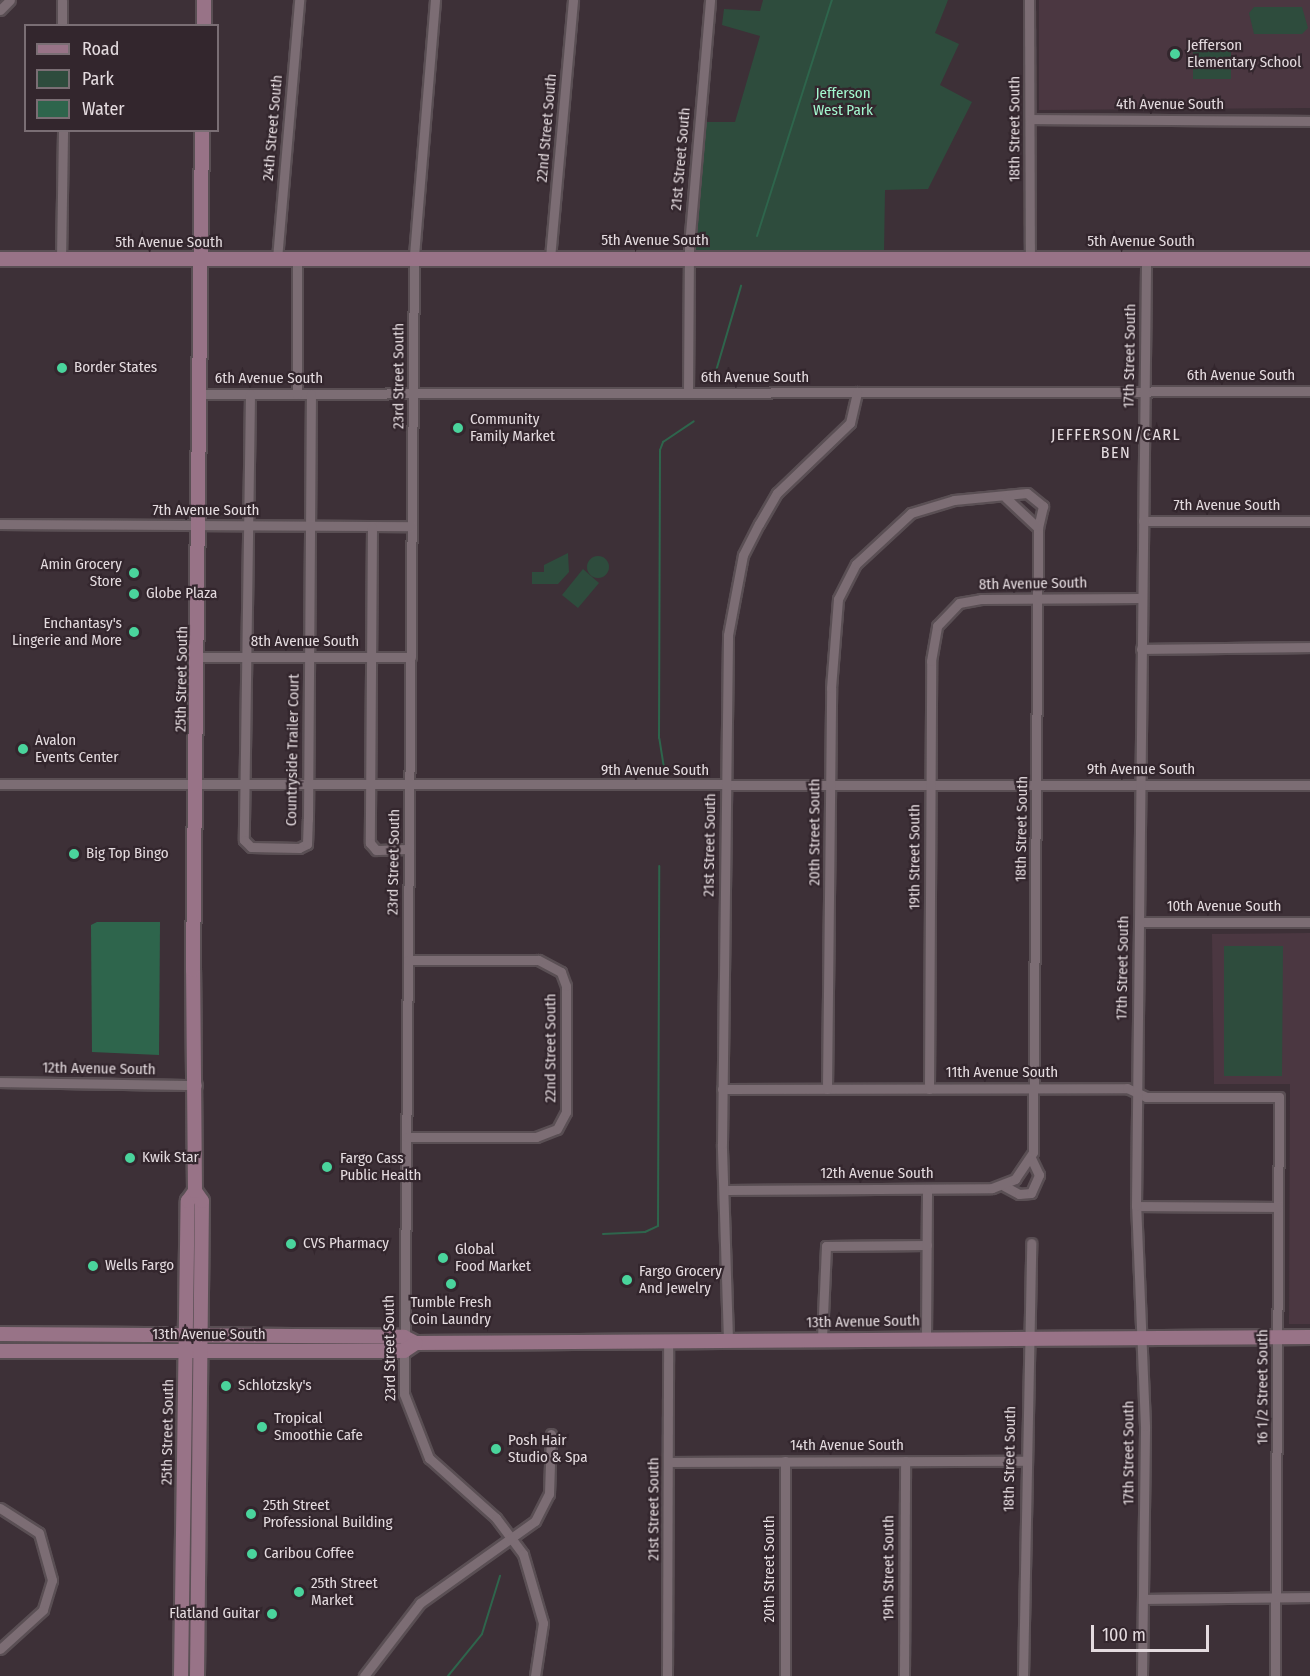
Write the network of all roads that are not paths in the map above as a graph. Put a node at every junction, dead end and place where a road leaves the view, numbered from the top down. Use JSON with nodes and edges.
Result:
{"nodes":[{"id":1,"x":10,"y":0,"type":"edge"},
{"id":2,"x":62,"y":0,"type":"edge"},
{"id":3,"x":204,"y":0,"type":"edge"},
{"id":4,"x":299,"y":0,"type":"edge"},
{"id":5,"x":435,"y":0,"type":"edge"},
{"id":6,"x":573,"y":0,"type":"edge"},
{"id":7,"x":710,"y":0,"type":"edge"},
{"id":8,"x":1029,"y":0,"type":"edge"},
{"id":9,"x":0,"y":10,"type":"edge"},
{"id":10,"x":62,"y":24,"type":"edge"},
{"id":11,"x":204,"y":24,"type":"edge"},
{"id":12,"x":1030,"y":119,"type":"junction"},
{"id":13,"x":1310,"y":120,"type":"edge"},
{"id":14,"x":63,"y":132,"type":"edge"},
{"id":15,"x":202,"y":132,"type":"edge"},
{"id":16,"x":414,"y":257,"type":"junction"},
{"id":17,"x":689,"y":257,"type":"junction"},
{"id":18,"x":297,"y":258,"type":"junction"},
{"id":19,"x":550,"y":258,"type":"junction"},
{"id":20,"x":1030,"y":258,"type":"junction"},
{"id":21,"x":0,"y":259,"type":"edge"},
{"id":22,"x":277,"y":259,"type":"junction"},
{"id":23,"x":1146,"y":259,"type":"junction"},
{"id":24,"x":1310,"y":259,"type":"edge"},
{"id":25,"x":61,"y":260,"type":"junction"},
{"id":26,"x":200,"y":260,"type":"junction"},
{"id":27,"x":1310,"y":391,"type":"edge"},
{"id":28,"x":857,"y":392,"type":"junction"},
{"id":29,"x":1144,"y":392,"type":"junction"},
{"id":30,"x":414,"y":393,"type":"junction"},
{"id":31,"x":688,"y":393,"type":"junction"},
{"id":32,"x":199,"y":394,"type":"junction"},
{"id":33,"x":250,"y":394,"type":"junction"},
{"id":34,"x":297,"y":394,"type":"junction"},
{"id":35,"x":311,"y":394,"type":"junction"},
{"id":36,"x":1006,"y":498,"type":"junction"},
{"id":37,"x":1143,"y":521,"type":"junction"},
{"id":38,"x":1310,"y":521,"type":"edge"},
{"id":39,"x":0,"y":524,"type":"edge"},
{"id":40,"x":199,"y":526,"type":"junction"},
{"id":41,"x":248,"y":526,"type":"junction"},
{"id":42,"x":412,"y":526,"type":"junction"},
{"id":43,"x":310,"y":527,"type":"junction"},
{"id":44,"x":372,"y":527,"type":"junction"},
{"id":45,"x":1038,"y":528,"type":"junction"},
{"id":46,"x":1039,"y":598,"type":"junction"},
{"id":47,"x":1141,"y":598,"type":"junction"},
{"id":48,"x":937,"y":626,"type":"joint"},
{"id":49,"x":1310,"y":647,"type":"edge"},
{"id":50,"x":1141,"y":648,"type":"junction"},
{"id":51,"x":199,"y":657,"type":"junction"},
{"id":52,"x":246,"y":657,"type":"junction"},
{"id":53,"x":310,"y":657,"type":"junction"},
{"id":54,"x":371,"y":657,"type":"junction"},
{"id":55,"x":411,"y":657,"type":"junction"},
{"id":56,"x":0,"y":784,"type":"edge"},
{"id":57,"x":830,"y":785,"type":"junction"},
{"id":58,"x":930,"y":785,"type":"junction"},
{"id":59,"x":1139,"y":785,"type":"junction"},
{"id":60,"x":1310,"y":785,"type":"edge"},
{"id":61,"x":308,"y":786,"type":"junction"},
{"id":62,"x":370,"y":786,"type":"junction"},
{"id":63,"x":410,"y":786,"type":"junction"},
{"id":64,"x":725,"y":786,"type":"junction"},
{"id":65,"x":1037,"y":786,"type":"junction"},
{"id":66,"x":196,"y":787,"type":"junction"},
{"id":67,"x":246,"y":787,"type":"junction"},
{"id":68,"x":409,"y":849,"type":"junction"},
{"id":69,"x":1138,"y":922,"type":"junction"},
{"id":70,"x":1310,"y":922,"type":"edge"},
{"id":71,"x":408,"y":960,"type":"junction"},
{"id":72,"x":0,"y":1082,"type":"edge"},
{"id":73,"x":197,"y":1085,"type":"junction"},
{"id":74,"x":1034,"y":1088,"type":"junction"},
{"id":75,"x":722,"y":1089,"type":"junction"},
{"id":76,"x":827,"y":1089,"type":"junction"},
{"id":77,"x":929,"y":1089,"type":"junction"},
{"id":78,"x":1137,"y":1093,"type":"junction"},
{"id":79,"x":1279,"y":1097,"type":"joint"},
{"id":80,"x":406,"y":1137,"type":"junction"},
{"id":81,"x":1031,"y":1158,"type":"junction"},
{"id":82,"x":1004,"y":1185,"type":"junction"},
{"id":83,"x":927,"y":1189,"type":"junction"},
{"id":84,"x":726,"y":1190,"type":"junction"},
{"id":85,"x":195,"y":1191,"type":"junction"},
{"id":86,"x":1136,"y":1206,"type":"junction"},
{"id":87,"x":1278,"y":1207,"type":"junction"},
{"id":88,"x":1031,"y":1243,"type":"dead end"},
{"id":89,"x":927,"y":1245,"type":"junction"},
{"id":90,"x":0,"y":1334,"type":"edge"},
{"id":91,"x":186,"y":1336,"type":"junction"},
{"id":92,"x":201,"y":1336,"type":"junction"},
{"id":93,"x":1310,"y":1336,"type":"edge"},
{"id":94,"x":1140,"y":1337,"type":"junction"},
{"id":95,"x":1278,"y":1337,"type":"junction"},
{"id":96,"x":822,"y":1338,"type":"junction"},
{"id":97,"x":926,"y":1338,"type":"junction"},
{"id":98,"x":1027,"y":1338,"type":"junction"},
{"id":99,"x":728,"y":1340,"type":"junction"},
{"id":100,"x":668,"y":1341,"type":"junction"},
{"id":101,"x":408,"y":1344,"type":"junction"},
{"id":102,"x":0,"y":1351,"type":"edge"},
{"id":103,"x":200,"y":1351,"type":"junction"},
{"id":104,"x":185,"y":1352,"type":"junction"},
{"id":105,"x":551,"y":1434,"type":"dead end"},
{"id":106,"x":785,"y":1461,"type":"junction"},
{"id":107,"x":905,"y":1461,"type":"junction"},
{"id":108,"x":1025,"y":1461,"type":"junction"},
{"id":109,"x":670,"y":1462,"type":"junction"},
{"id":110,"x":0,"y":1508,"type":"edge"},
{"id":111,"x":514,"y":1537,"type":"junction"},
{"id":112,"x":1276,"y":1597,"type":"junction"},
{"id":113,"x":1310,"y":1597,"type":"edge"},
{"id":114,"x":1145,"y":1599,"type":"junction"},
{"id":115,"x":0,"y":1649,"type":"edge"},
{"id":116,"x":181,"y":1676,"type":"edge"},
{"id":117,"x":197,"y":1676,"type":"edge"},
{"id":118,"x":364,"y":1676,"type":"edge"},
{"id":119,"x":535,"y":1676,"type":"edge"},
{"id":120,"x":667,"y":1676,"type":"edge"},
{"id":121,"x":785,"y":1676,"type":"edge"},
{"id":122,"x":904,"y":1676,"type":"edge"},
{"id":123,"x":1023,"y":1676,"type":"edge"},
{"id":124,"x":1142,"y":1676,"type":"edge"},
{"id":125,"x":1275,"y":1676,"type":"edge"}],
"edges":[{"from":1,"to":9,"type":"street"},
{"from":2,"to":10,"type":"street"},
{"from":3,"to":11,"type":"main road"},
{"from":4,"to":22,"type":"street","name":"24th Street South"},
{"from":5,"to":16,"type":"street","name":"23rd Street South"},
{"from":6,"to":19,"type":"street","name":"22nd Street South"},
{"from":7,"to":17,"type":"street","name":"21st Street South"},
{"from":8,"to":12,"type":"street","name":"18th Street South"},
{"from":12,"to":13,"type":"street","name":"4th Avenue South"},
{"from":12,"to":20,"type":"street","name":"18th Street South"},
{"from":14,"to":25,"type":"street"},
{"from":15,"to":26,"type":"main road","name":"25th Street South"},
{"from":16,"to":18,"type":"main road","name":"5th Avenue South"},
{"from":16,"to":19,"type":"main road","name":"5th Avenue South"},
{"from":16,"to":30,"type":"street","name":"23rd Street South"},
{"from":17,"to":19,"type":"main road","name":"5th Avenue South"},
{"from":17,"to":20,"type":"main road","name":"5th Avenue South"},
{"from":17,"to":31,"type":"street","name":"21st Street South"},
{"from":18,"to":22,"type":"main road","name":"5th Avenue South"},
{"from":18,"to":34,"type":"street"},
{"from":20,"to":23,"type":"main road","name":"5th Avenue South"},
{"from":21,"to":25,"type":"main road","name":"5th Avenue South"},
{"from":22,"to":26,"type":"main road","name":"5th Avenue South"},
{"from":23,"to":24,"type":"main road","name":"5th Avenue South"},
{"from":23,"to":29,"type":"street","name":"17th Street South"},
{"from":25,"to":26,"type":"main road","name":"5th Avenue South"},
{"from":26,"to":32,"type":"main road","name":"25th Street South"},
{"from":27,"to":29,"type":"street","name":"6th Avenue South"},
{"from":28,"to":29,"type":"street","name":"6th Avenue South"},
{"from":28,"to":31,"type":"street","name":"6th Avenue South"},
{"from":28,"to":64,"type":"street","name":"21st Street South"},
{"from":29,"to":37,"type":"street","name":"17th Street South"},
{"from":30,"to":31,"type":"street","name":"6th Avenue South"},
{"from":30,"to":35,"type":"street","name":"6th Avenue South"},
{"from":30,"to":42,"type":"street","name":"23rd Street South"},
{"from":32,"to":33,"type":"street","name":"6th Avenue South"},
{"from":32,"to":40,"type":"main road","name":"25th Street South"},
{"from":33,"to":34,"type":"street","name":"6th Avenue South"},
{"from":33,"to":41,"type":"street","name":"Countryside Trailer Court"},
{"from":34,"to":35,"type":"street","name":"6th Avenue South"},
{"from":35,"to":43,"type":"street","name":"Countryside Trailer Court"},
{"from":36,"to":45,"type":"street"},
{"from":36,"to":45,"type":"street","name":"18th Street South"},
{"from":36,"to":57,"type":"street","name":"20th Street South"},
{"from":37,"to":38,"type":"street","name":"7th Avenue South"},
{"from":37,"to":47,"type":"street","name":"17th Street South"},
{"from":39,"to":40,"type":"street","name":"7th Avenue South"},
{"from":40,"to":41,"type":"street","name":"7th Avenue South"},
{"from":40,"to":51,"type":"main road","name":"25th Street South"},
{"from":41,"to":43,"type":"street","name":"7th Avenue South"},
{"from":41,"to":52,"type":"street","name":"Countryside Trailer Court"},
{"from":42,"to":44,"type":"street","name":"7th Avenue South"},
{"from":42,"to":55,"type":"street","name":"23rd Street South"},
{"from":43,"to":44,"type":"street","name":"7th Avenue South"},
{"from":43,"to":53,"type":"street","name":"Countryside Trailer Court"},
{"from":44,"to":54,"type":"street"},
{"from":45,"to":46,"type":"street","name":"18th Street South"},
{"from":46,"to":47,"type":"street","name":"8th Avenue South"},
{"from":46,"to":48,"type":"street","name":"8th Avenue South"},
{"from":46,"to":65,"type":"street","name":"18th Street South"},
{"from":47,"to":50,"type":"street","name":"17th Street South"},
{"from":48,"to":58,"type":"street","name":"19th Street South"},
{"from":49,"to":50,"type":"street"},
{"from":50,"to":59,"type":"street","name":"17th Street South"},
{"from":51,"to":52,"type":"street","name":"8th Avenue South"},
{"from":51,"to":66,"type":"main road","name":"25th Street South"},
{"from":52,"to":53,"type":"street","name":"8th Avenue South"},
{"from":52,"to":67,"type":"street","name":"Countryside Trailer Court"},
{"from":53,"to":54,"type":"street","name":"8th Avenue South"},
{"from":53,"to":61,"type":"street","name":"Countryside Trailer Court"},
{"from":54,"to":55,"type":"street","name":"8th Avenue South"},
{"from":54,"to":62,"type":"street"},
{"from":55,"to":63,"type":"street","name":"23rd Street South"},
{"from":56,"to":66,"type":"street","name":"9th Avenue South"},
{"from":57,"to":58,"type":"street","name":"9th Avenue South"},
{"from":57,"to":64,"type":"street","name":"9th Avenue South"},
{"from":57,"to":76,"type":"street","name":"20th Street South"},
{"from":58,"to":65,"type":"street","name":"9th Avenue South"},
{"from":58,"to":77,"type":"street","name":"19th Street South"},
{"from":59,"to":60,"type":"street","name":"9th Avenue South"},
{"from":59,"to":65,"type":"street","name":"9th Avenue South"},
{"from":59,"to":69,"type":"street","name":"17th Street South"},
{"from":61,"to":62,"type":"street","name":"9th Avenue South"},
{"from":61,"to":67,"type":"street","name":"9th Avenue South"},
{"from":61,"to":67,"type":"street","name":"Countryside Trailer Court"},
{"from":62,"to":63,"type":"street","name":"9th Avenue South"},
{"from":62,"to":68,"type":"street"},
{"from":63,"to":64,"type":"street","name":"9th Avenue South"},
{"from":63,"to":68,"type":"street","name":"23rd Street South"},
{"from":64,"to":75,"type":"street","name":"21st Street South"},
{"from":65,"to":74,"type":"street","name":"18th Street South"},
{"from":66,"to":67,"type":"street","name":"9th Avenue South"},
{"from":66,"to":73,"type":"main road","name":"25th Street South"},
{"from":68,"to":71,"type":"street","name":"23rd Street South"},
{"from":69,"to":70,"type":"street","name":"10th Avenue South"},
{"from":69,"to":78,"type":"street","name":"17th Street South"},
{"from":71,"to":80,"type":"street","name":"23rd Street South"},
{"from":71,"to":80,"type":"street","name":"22nd Street South"},
{"from":72,"to":73,"type":"street","name":"12th Avenue South"},
{"from":73,"to":85,"type":"main road","name":"25th Street South"},
{"from":74,"to":77,"type":"street","name":"11th Avenue South"},
{"from":74,"to":78,"type":"street","name":"11th Avenue South"},
{"from":74,"to":81,"type":"street","name":"18th Street South"},
{"from":75,"to":76,"type":"street","name":"11th Avenue South"},
{"from":75,"to":84,"type":"street","name":"21st Street South"},
{"from":76,"to":77,"type":"street","name":"11th Avenue South"},
{"from":78,"to":79,"type":"street","name":"11th Avenue South"},
{"from":78,"to":86,"type":"street","name":"17th Street South"},
{"from":79,"to":87,"type":"street","name":"16 1/2 Street South"},
{"from":80,"to":101,"type":"street","name":"23rd Street South"},
{"from":81,"to":82,"type":"street"},
{"from":81,"to":82,"type":"street","name":"12th Avenue South"},
{"from":82,"to":83,"type":"street","name":"12th Avenue South"},
{"from":83,"to":84,"type":"street","name":"12th Avenue South"},
{"from":83,"to":89,"type":"street"},
{"from":84,"to":99,"type":"street","name":"21st Street South"},
{"from":85,"to":91,"type":"main road","name":"25th Street South"},
{"from":85,"to":92,"type":"main road","name":"25th Street South"},
{"from":86,"to":87,"type":"street"},
{"from":86,"to":94,"type":"street","name":"17th Street South"},
{"from":87,"to":95,"type":"street","name":"16 1/2 Street South"},
{"from":88,"to":98,"type":"street","name":"18th Street South"},
{"from":89,"to":96,"type":"street"},
{"from":89,"to":97,"type":"street"},
{"from":90,"to":91,"type":"main road","name":"13th Avenue South"},
{"from":91,"to":92,"type":"main road","name":"13th Avenue South"},
{"from":91,"to":104,"type":"main road","name":"25th Street South"},
{"from":92,"to":101,"type":"main road","name":"13th Avenue South"},
{"from":92,"to":103,"type":"main road","name":"25th Street South"},
{"from":93,"to":95,"type":"main road","name":"13th Avenue South"},
{"from":94,"to":95,"type":"main road","name":"13th Avenue South"},
{"from":94,"to":98,"type":"main road","name":"13th Avenue South"},
{"from":94,"to":114,"type":"street","name":"17th Street South"},
{"from":95,"to":112,"type":"street","name":"16 1/2 Street South"},
{"from":96,"to":97,"type":"main road","name":"13th Avenue South"},
{"from":96,"to":99,"type":"main road","name":"13th Avenue South"},
{"from":97,"to":98,"type":"main road","name":"13th Avenue South"},
{"from":98,"to":108,"type":"street","name":"18th Street South"},
{"from":99,"to":100,"type":"main road","name":"13th Avenue South"},
{"from":100,"to":101,"type":"main road","name":"13th Avenue South"},
{"from":100,"to":109,"type":"street","name":"21st Street South"},
{"from":101,"to":103,"type":"main road","name":"13th Avenue South"},
{"from":101,"to":111,"type":"street","name":"23rd Street South"},
{"from":102,"to":104,"type":"main road","name":"13th Avenue South"},
{"from":103,"to":104,"type":"main road","name":"13th Avenue South"},
{"from":103,"to":117,"type":"main road","name":"25th Street South"},
{"from":104,"to":116,"type":"main road","name":"25th Street South"},
{"from":105,"to":111,"type":"street"},
{"from":106,"to":107,"type":"street","name":"14th Avenue South"},
{"from":106,"to":109,"type":"street","name":"14th Avenue South"},
{"from":106,"to":121,"type":"street","name":"20th Street South"},
{"from":107,"to":108,"type":"street","name":"14th Avenue South"},
{"from":107,"to":122,"type":"street","name":"19th Street South"},
{"from":108,"to":123,"type":"street","name":"18th Street South"},
{"from":109,"to":120,"type":"street","name":"21st Street South"},
{"from":110,"to":115,"type":"street"},
{"from":111,"to":118,"type":"street"},
{"from":111,"to":119,"type":"street","name":"23rd Street South"},
{"from":112,"to":113,"type":"street"},
{"from":112,"to":114,"type":"street"},
{"from":112,"to":125,"type":"street","name":"16 1/2 Street South"},
{"from":114,"to":124,"type":"street","name":"17th Street South"}]}
